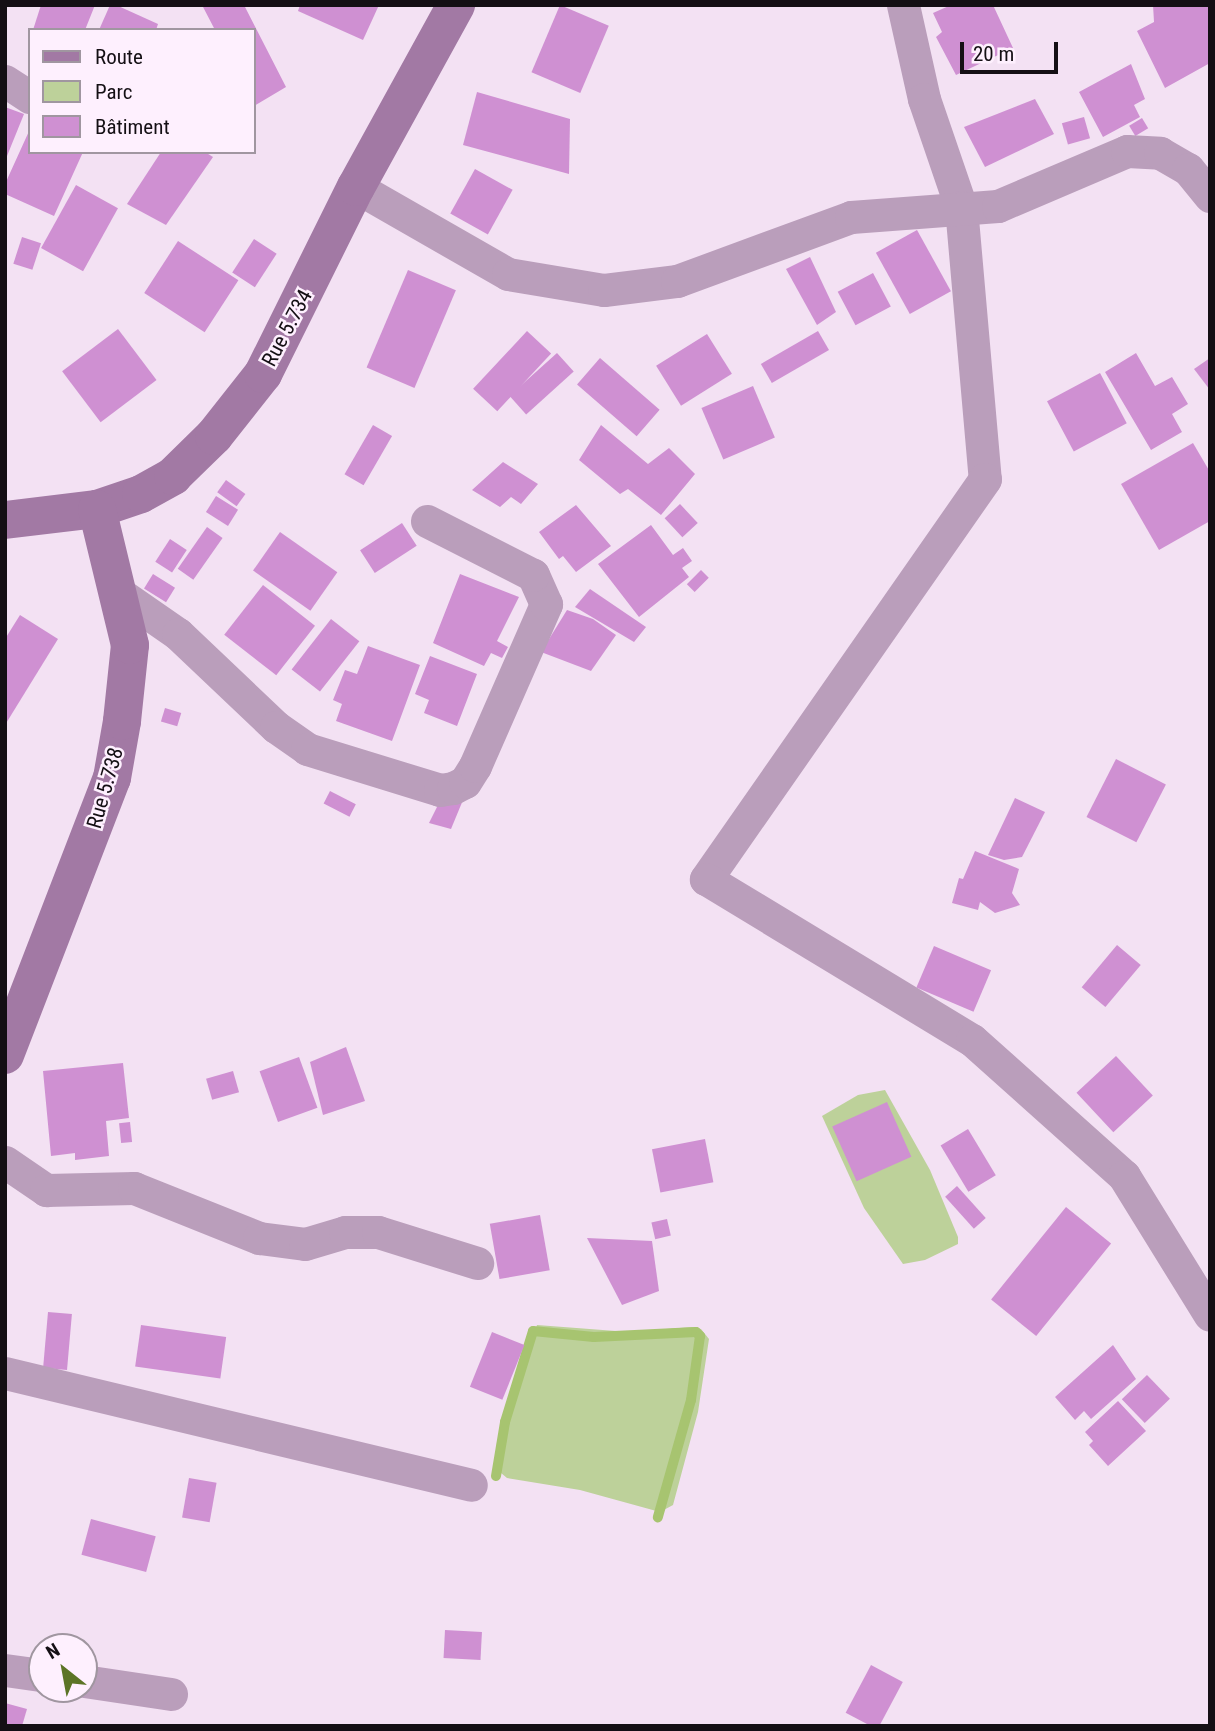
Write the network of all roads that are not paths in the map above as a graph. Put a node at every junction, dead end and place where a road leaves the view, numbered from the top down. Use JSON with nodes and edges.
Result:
{"nodes":[{"id":1,"x":456,"y":5,"type":"edge"},
{"id":2,"x":903,"y":5,"type":"edge"},
{"id":3,"x":5,"y":81,"type":"edge"},
{"id":4,"x":28,"y":96,"type":"edge"},
{"id":5,"x":356,"y":187,"type":"junction"},
{"id":6,"x":1210,"y":196,"type":"edge"},
{"id":7,"x":961,"y":207,"type":"junction"},
{"id":8,"x":97,"y":509,"type":"junction"},
{"id":9,"x":5,"y":520,"type":"edge"},
{"id":10,"x":427,"y":521,"type":"dead end"},
{"id":11,"x":116,"y":591,"type":"junction"},
{"id":12,"x":5,"y":1055,"type":"edge"},
{"id":13,"x":5,"y":1162,"type":"edge"},
{"id":14,"x":477,"y":1263,"type":"dead end"},
{"id":15,"x":1210,"y":1315,"type":"edge"},
{"id":16,"x":5,"y":1373,"type":"edge"},
{"id":17,"x":471,"y":1485,"type":"dead end"},
{"id":18,"x":5,"y":1670,"type":"edge"},
{"id":19,"x":28,"y":1673,"type":"edge"},
{"id":20,"x":98,"y":1683,"type":"edge"},
{"id":21,"x":171,"y":1694,"type":"dead end"}],
"edges":[{"from":1,"to":5,"type":"street","name":"Rue 5.734"},
{"from":2,"to":7,"type":"street"},
{"from":3,"to":4,"type":"street"},
{"from":5,"to":7,"type":"street"},
{"from":5,"to":8,"type":"street","name":"Rue 5.734"},
{"from":6,"to":7,"type":"street"},
{"from":7,"to":15,"type":"street"},
{"from":8,"to":9,"type":"street","name":"Rue 5.734"},
{"from":8,"to":11,"type":"street","name":"Rue 5.738"},
{"from":10,"to":11,"type":"street"},
{"from":11,"to":12,"type":"street","name":"Rue 5.738"},
{"from":13,"to":14,"type":"street"},
{"from":16,"to":17,"type":"street"},
{"from":18,"to":19,"type":"street"},
{"from":20,"to":21,"type":"street"}]}
